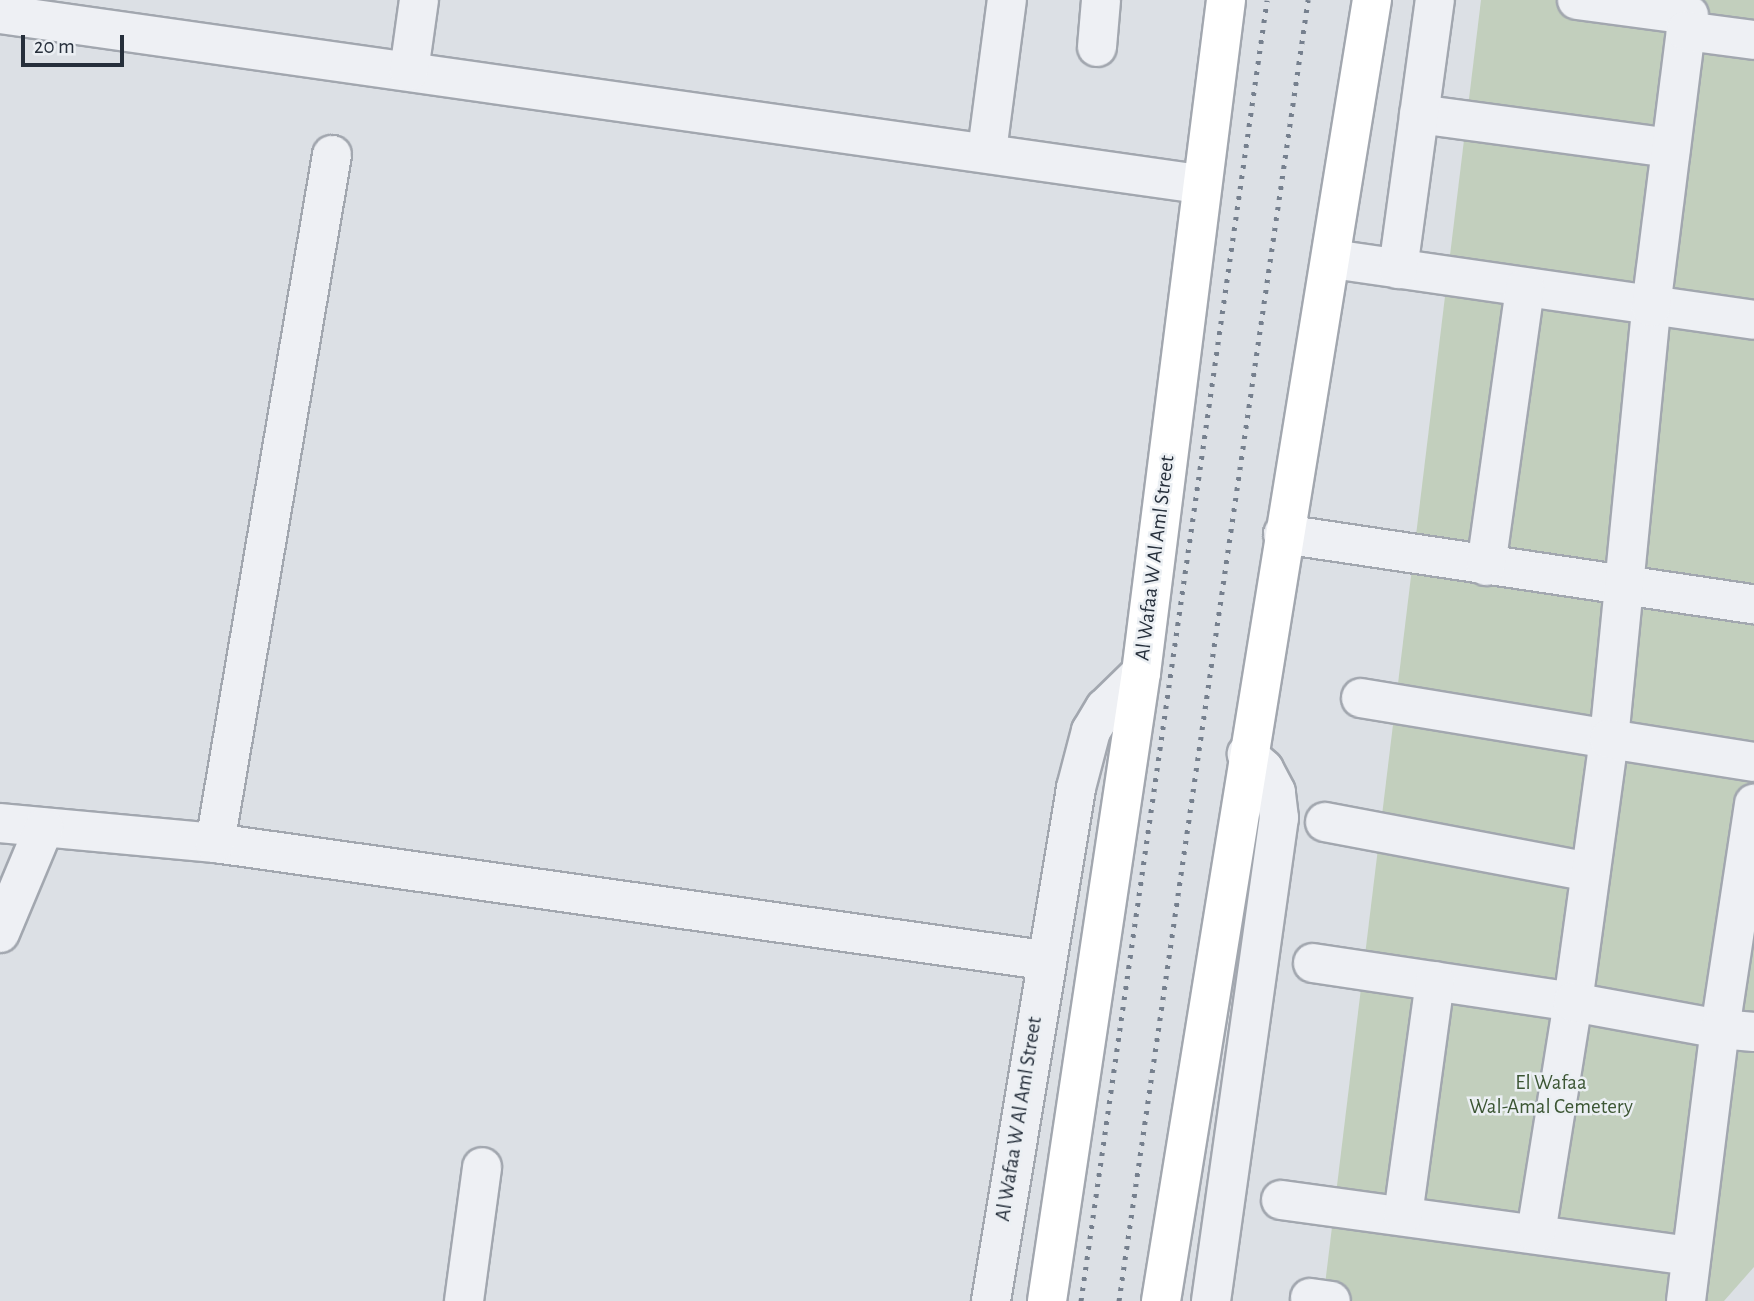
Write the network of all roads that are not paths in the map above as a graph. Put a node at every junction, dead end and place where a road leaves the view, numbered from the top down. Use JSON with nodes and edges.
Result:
{"nodes":[{"id":1,"x":419,"y":0,"type":"edge"},
{"id":2,"x":1007,"y":0,"type":"edge"},
{"id":3,"x":1101,"y":0,"type":"edge"},
{"id":4,"x":1226,"y":0,"type":"edge"},
{"id":5,"x":1372,"y":0,"type":"edge"},
{"id":6,"x":1435,"y":0,"type":"edge"},
{"id":7,"x":1577,"y":0,"type":"edge"},
{"id":8,"x":0,"y":14,"type":"edge"},
{"id":9,"x":1689,"y":15,"type":"edge"},
{"id":10,"x":1754,"y":40,"type":"edge"},
{"id":11,"x":1097,"y":47,"type":"dead end"},
{"id":12,"x":410,"y":71,"type":"junction"},
{"id":13,"x":1419,"y":114,"type":"junction"},
{"id":14,"x":1671,"y":148,"type":"junction"},
{"id":15,"x":987,"y":151,"type":"junction"},
{"id":16,"x":332,"y":155,"type":"dead end"},
{"id":17,"x":1199,"y":184,"type":"junction"},
{"id":18,"x":1332,"y":258,"type":"junction"},
{"id":19,"x":1398,"y":270,"type":"junction"},
{"id":20,"x":1525,"y":288,"type":"junction"},
{"id":21,"x":1651,"y":307,"type":"junction"},
{"id":22,"x":1754,"y":320,"type":"edge"},
{"id":23,"x":1283,"y":534,"type":"junction"},
{"id":24,"x":1486,"y":566,"type":"junction"},
{"id":25,"x":1626,"y":588,"type":"junction"},
{"id":26,"x":1754,"y":604,"type":"edge"},
{"id":27,"x":1141,"y":673,"type":"junction"},
{"id":28,"x":1361,"y":698,"type":"dead end"},
{"id":29,"x":1609,"y":738,"type":"junction"},
{"id":30,"x":1248,"y":754,"type":"junction"},
{"id":31,"x":1754,"y":762,"type":"edge"},
{"id":32,"x":1754,"y":804,"type":"edge"},
{"id":33,"x":1325,"y":822,"type":"dead end"},
{"id":34,"x":0,"y":823,"type":"edge"},
{"id":35,"x":44,"y":828,"type":"junction"},
{"id":36,"x":215,"y":843,"type":"junction"},
{"id":37,"x":1590,"y":872,"type":"junction"},
{"id":38,"x":0,"y":933,"type":"edge"},
{"id":39,"x":1043,"y":960,"type":"junction"},
{"id":40,"x":1312,"y":963,"type":"dead end"},
{"id":41,"x":1435,"y":981,"type":"junction"},
{"id":42,"x":1573,"y":1002,"type":"junction"},
{"id":43,"x":1737,"y":1030,"type":"edge"},
{"id":44,"x":482,"y":1167,"type":"dead end"},
{"id":45,"x":1281,"y":1200,"type":"dead end"},
{"id":46,"x":1403,"y":1216,"type":"junction"},
{"id":47,"x":1536,"y":1233,"type":"junction"},
{"id":48,"x":1691,"y":1256,"type":"junction"},
{"id":49,"x":464,"y":1301,"type":"edge"},
{"id":50,"x":991,"y":1301,"type":"edge"},
{"id":51,"x":1047,"y":1301,"type":"edge"},
{"id":52,"x":1161,"y":1301,"type":"edge"},
{"id":53,"x":1211,"y":1301,"type":"edge"},
{"id":54,"x":1686,"y":1301,"type":"edge"}],
"edges":[{"from":1,"to":12,"type":"street"},
{"from":2,"to":15,"type":"street"},
{"from":3,"to":11,"type":"street"},
{"from":4,"to":17,"type":"main road","name":"Al Wafaa W Al Aml Street"},
{"from":5,"to":18,"type":"main road"},
{"from":6,"to":13,"type":"street"},
{"from":7,"to":9,"type":"street"},
{"from":8,"to":12,"type":"street"},
{"from":9,"to":10,"type":"street"},
{"from":9,"to":14,"type":"street"},
{"from":12,"to":15,"type":"street"},
{"from":13,"to":14,"type":"street"},
{"from":13,"to":19,"type":"street"},
{"from":14,"to":21,"type":"street"},
{"from":15,"to":17,"type":"street"},
{"from":16,"to":36,"type":"street"},
{"from":17,"to":27,"type":"main road","name":"Al Wafaa W Al Aml Street"},
{"from":18,"to":19,"type":"street"},
{"from":18,"to":23,"type":"main road"},
{"from":19,"to":20,"type":"street"},
{"from":20,"to":21,"type":"street"},
{"from":20,"to":24,"type":"street"},
{"from":21,"to":22,"type":"street"},
{"from":21,"to":25,"type":"street"},
{"from":23,"to":24,"type":"street"},
{"from":23,"to":30,"type":"main road"},
{"from":24,"to":25,"type":"street"},
{"from":25,"to":26,"type":"street"},
{"from":25,"to":29,"type":"street"},
{"from":27,"to":39,"type":"street","name":"Al Wafaa W Al Aml Street"},
{"from":27,"to":51,"type":"main road"},
{"from":28,"to":29,"type":"street"},
{"from":29,"to":31,"type":"street"},
{"from":29,"to":37,"type":"street"},
{"from":30,"to":52,"type":"main road"},
{"from":30,"to":53,"type":"street"},
{"from":32,"to":43,"type":"street"},
{"from":33,"to":37,"type":"street"},
{"from":34,"to":35,"type":"street"},
{"from":35,"to":36,"type":"street"},
{"from":35,"to":38,"type":"street"},
{"from":36,"to":39,"type":"street"},
{"from":37,"to":42,"type":"street"},
{"from":39,"to":50,"type":"street","name":"Al Wafaa W Al Aml Street"},
{"from":40,"to":41,"type":"street"},
{"from":41,"to":42,"type":"street"},
{"from":41,"to":46,"type":"street"},
{"from":42,"to":43,"type":"street"},
{"from":42,"to":47,"type":"street"},
{"from":43,"to":48,"type":"street"},
{"from":44,"to":49,"type":"street"},
{"from":45,"to":46,"type":"street"},
{"from":46,"to":47,"type":"street"},
{"from":47,"to":48,"type":"street"},
{"from":48,"to":54,"type":"street"}]}
